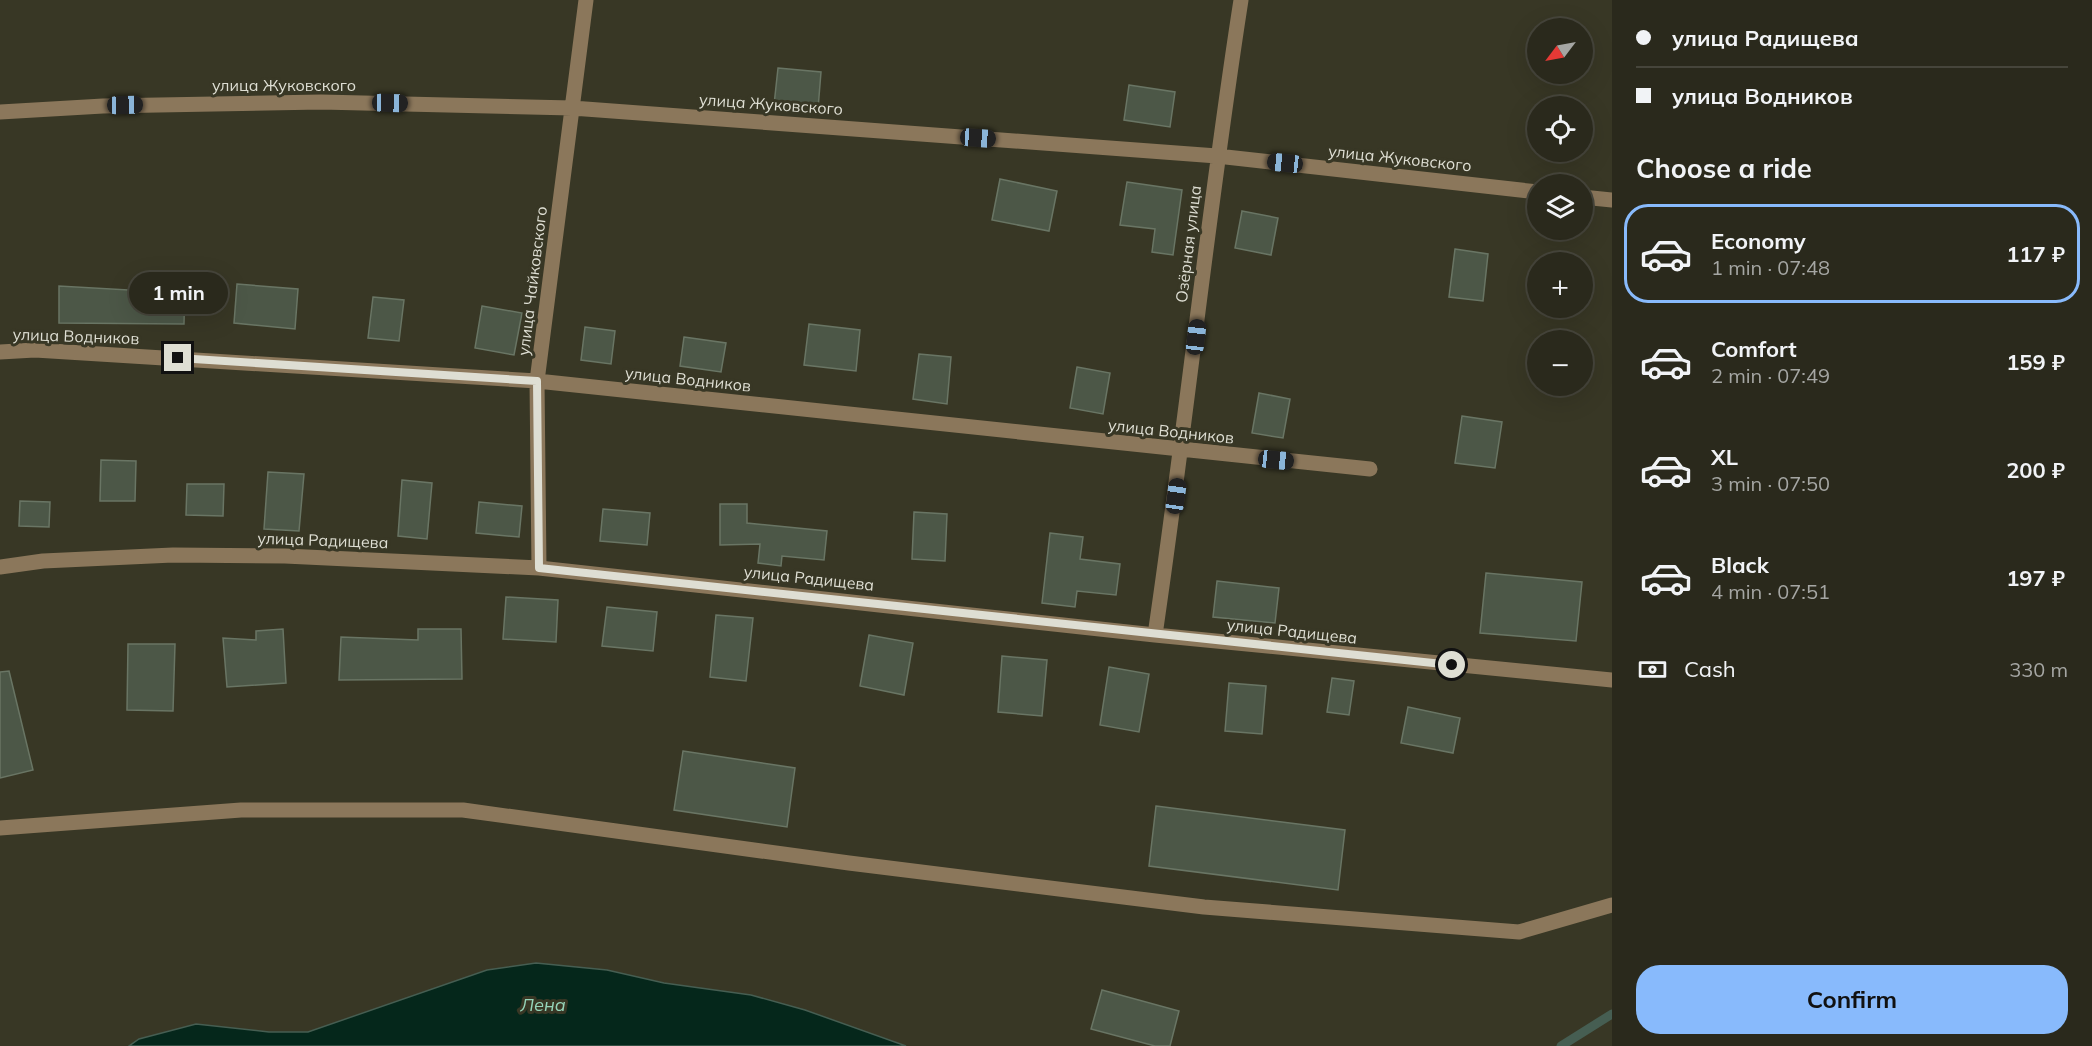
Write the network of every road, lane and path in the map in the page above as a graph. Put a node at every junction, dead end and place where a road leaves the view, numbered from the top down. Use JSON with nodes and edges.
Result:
{"nodes":[{"id":1,"x":586,"y":0,"type":"edge"},
{"id":2,"x":1241,"y":0,"type":"edge"},
{"id":3,"x":572,"y":108,"type":"junction"},
{"id":4,"x":0,"y":112,"type":"edge"},
{"id":5,"x":1216,"y":156,"type":"junction"},
{"id":6,"x":1527,"y":191,"type":"edge"},
{"id":7,"x":1593,"y":197,"type":"edge"},
{"id":8,"x":1612,"y":200,"type":"edge"},
{"id":9,"x":0,"y":352,"type":"edge"},
{"id":10,"x":537,"y":381,"type":"junction"},
{"id":11,"x":1182,"y":450,"type":"junction"},
{"id":12,"x":1370,"y":469,"type":"dead end"},
{"id":13,"x":0,"y":567,"type":"edge"},
{"id":14,"x":539,"y":568,"type":"junction"},
{"id":15,"x":1155,"y":635,"type":"junction"},
{"id":16,"x":1612,"y":680,"type":"edge"},
{"id":17,"x":0,"y":828,"type":"edge"},
{"id":18,"x":1612,"y":904,"type":"edge"}],
"edges":[{"from":1,"to":3,"type":"street","name":"улица Чайковского"},
{"from":2,"to":5,"type":"street","name":"Озёрная улица"},
{"from":3,"to":4,"type":"street","name":"улица Жуковского"},
{"from":3,"to":5,"type":"street","name":"улица Жуковского"},
{"from":3,"to":10,"type":"street","name":"улица Чайковского"},
{"from":5,"to":6,"type":"street","name":"улица Жуковского"},
{"from":5,"to":11,"type":"street","name":"Озёрная улица"},
{"from":7,"to":8,"type":"street"},
{"from":9,"to":10,"type":"street","name":"улица Водников"},
{"from":10,"to":11,"type":"street","name":"улица Водников"},
{"from":10,"to":14,"type":"street","name":"улица Чайковского"},
{"from":11,"to":12,"type":"street","name":"улица Водников"},
{"from":11,"to":15,"type":"street","name":"Озёрная улица"},
{"from":13,"to":14,"type":"street","name":"улица Радищева"},
{"from":14,"to":15,"type":"street","name":"улица Радищева"},
{"from":15,"to":16,"type":"street","name":"улица Радищева"},
{"from":17,"to":18,"type":"street"}]}
